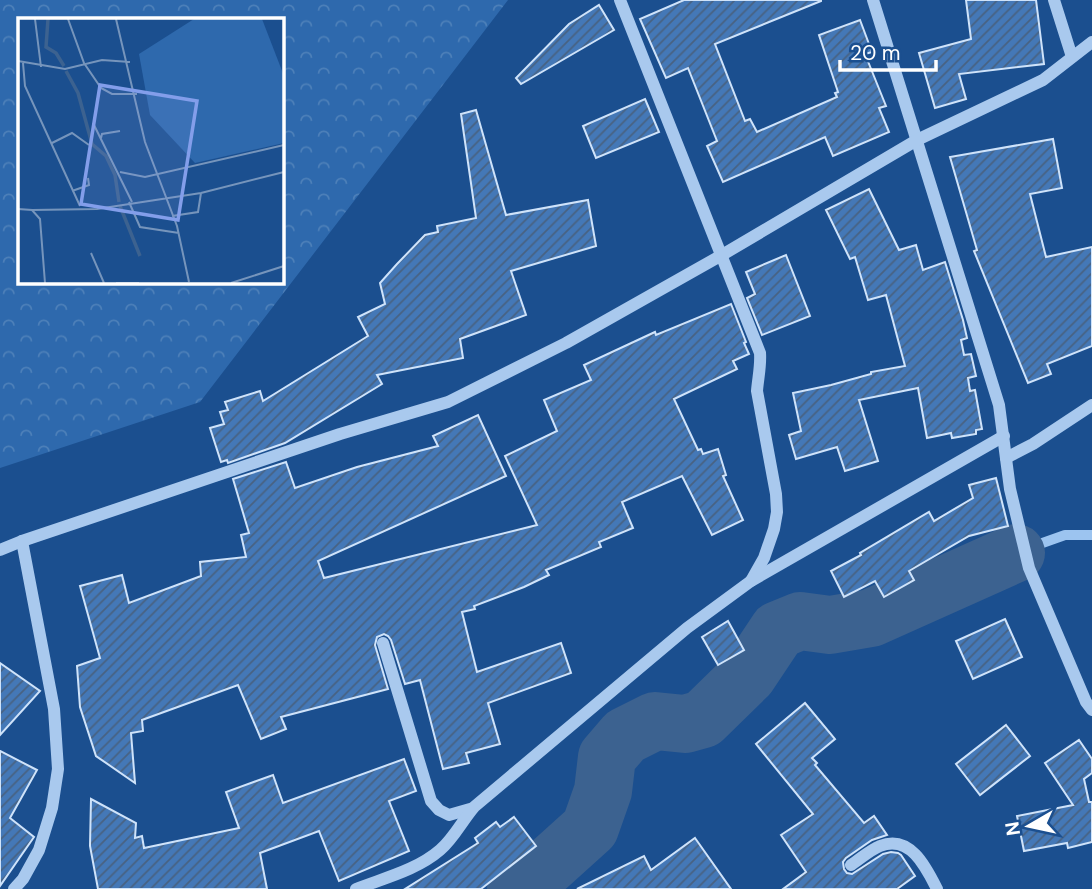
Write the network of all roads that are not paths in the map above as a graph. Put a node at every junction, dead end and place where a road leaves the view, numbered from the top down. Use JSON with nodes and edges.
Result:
{"nodes":[{"id":1,"x":620,"y":0,"type":"edge"},
{"id":2,"x":873,"y":0,"type":"edge"},
{"id":3,"x":1054,"y":0,"type":"edge"},
{"id":4,"x":1092,"y":42,"type":"edge"},
{"id":5,"x":1072,"y":57,"type":"junction"},
{"id":6,"x":917,"y":139,"type":"junction"},
{"id":7,"x":722,"y":255,"type":"junction"},
{"id":8,"x":1092,"y":405,"type":"edge"},
{"id":9,"x":1004,"y":436,"type":"junction"},
{"id":10,"x":1006,"y":458,"type":"junction"},
{"id":11,"x":22,"y":541,"type":"junction"},
{"id":12,"x":0,"y":550,"type":"edge"},
{"id":13,"x":751,"y":581,"type":"junction"},
{"id":14,"x":383,"y":643,"type":"dead end"},
{"id":15,"x":1092,"y":710,"type":"edge"},
{"id":16,"x":474,"y":807,"type":"junction"},
{"id":17,"x":851,"y":865,"type":"dead end"},
{"id":18,"x":14,"y":889,"type":"edge"},
{"id":19,"x":356,"y":889,"type":"edge"},
{"id":20,"x":937,"y":889,"type":"edge"}],
"edges":[{"from":1,"to":7,"type":"street"},
{"from":2,"to":6,"type":"street"},
{"from":3,"to":5,"type":"street"},
{"from":4,"to":5,"type":"street"},
{"from":5,"to":6,"type":"street"},
{"from":6,"to":7,"type":"street"},
{"from":6,"to":9,"type":"street"},
{"from":7,"to":11,"type":"street"},
{"from":7,"to":13,"type":"street"},
{"from":8,"to":10,"type":"street"},
{"from":9,"to":10,"type":"street"},
{"from":9,"to":13,"type":"street"},
{"from":10,"to":15,"type":"street"},
{"from":11,"to":12,"type":"street"},
{"from":11,"to":18,"type":"street"},
{"from":13,"to":16,"type":"street"},
{"from":14,"to":16,"type":"street"},
{"from":16,"to":19,"type":"street"},
{"from":17,"to":20,"type":"street"}]}
